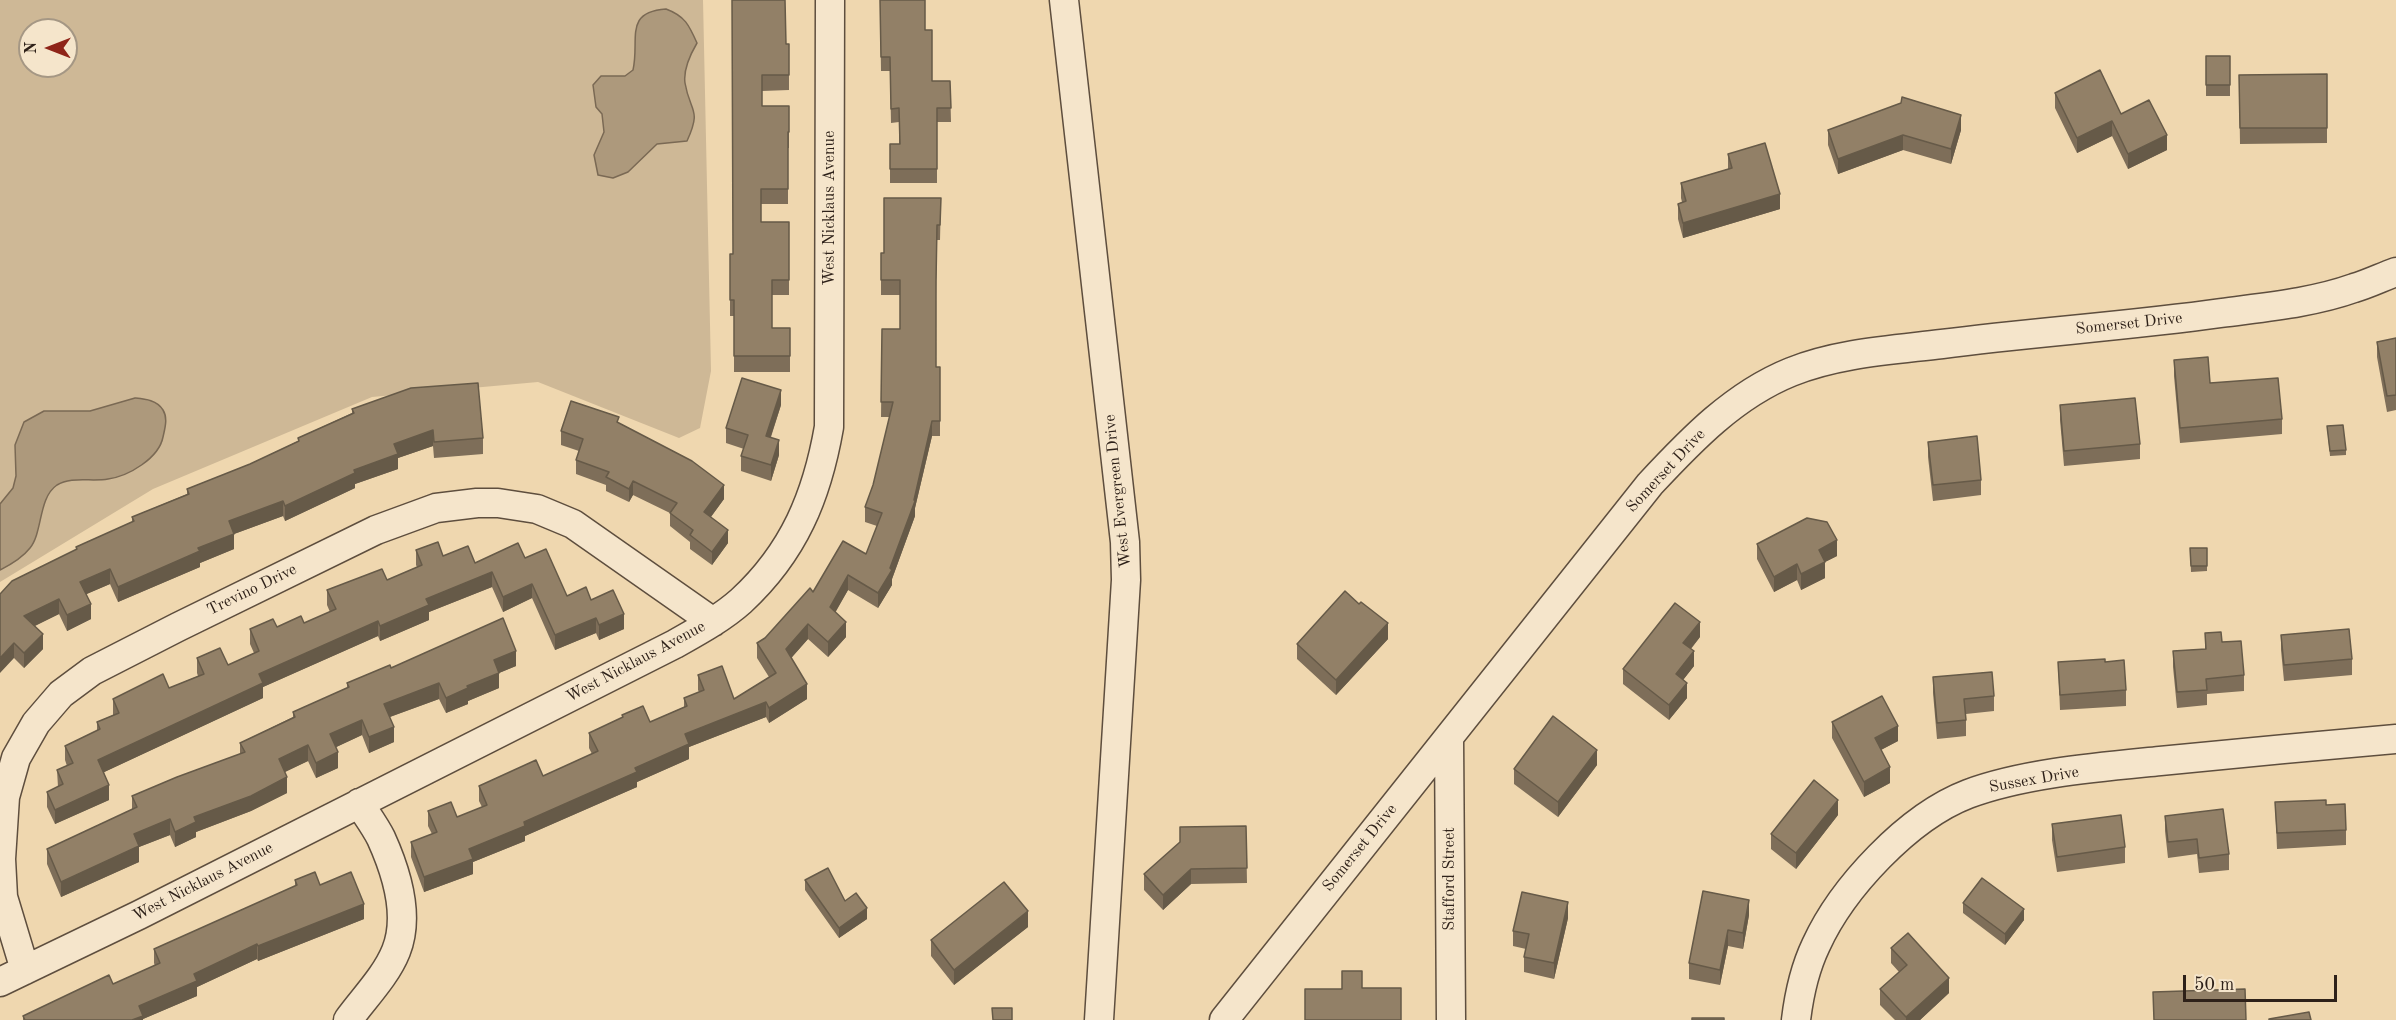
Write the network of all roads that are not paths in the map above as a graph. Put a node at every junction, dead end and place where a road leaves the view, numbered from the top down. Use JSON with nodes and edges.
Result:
{"nodes":[{"id":1,"x":830,"y":0,"type":"edge"},
{"id":2,"x":1064,"y":0,"type":"edge"},
{"id":3,"x":2396,"y":272,"type":"edge"},
{"id":4,"x":713,"y":622,"type":"junction"},
{"id":5,"x":1449,"y":737,"type":"junction"},
{"id":6,"x":2396,"y":739,"type":"edge"},
{"id":7,"x":358,"y":803,"type":"junction"},
{"id":8,"x":26,"y":970,"type":"junction"},
{"id":9,"x":0,"y":982,"type":"edge"},
{"id":10,"x":348,"y":1020,"type":"edge"},
{"id":11,"x":1099,"y":1020,"type":"edge"},
{"id":12,"x":1224,"y":1020,"type":"edge"},
{"id":13,"x":1451,"y":1020,"type":"edge"},
{"id":14,"x":1796,"y":1020,"type":"edge"}],
"edges":[{"from":1,"to":4,"type":"street","name":"West Nicklaus Avenue"},
{"from":2,"to":11,"type":"street","name":"West Evergreen Drive"},
{"from":3,"to":5,"type":"street","name":"Somerset Drive"},
{"from":4,"to":7,"type":"street","name":"West Nicklaus Avenue"},
{"from":4,"to":8,"type":"street","name":"Trevino Drive"},
{"from":5,"to":12,"type":"street","name":"Somerset Drive"},
{"from":5,"to":13,"type":"street","name":"Stafford Street"},
{"from":6,"to":14,"type":"street","name":"Sussex Drive"},
{"from":7,"to":8,"type":"street","name":"West Nicklaus Avenue"},
{"from":7,"to":10,"type":"street"},
{"from":8,"to":9,"type":"street","name":"West Nicklaus Avenue"}]}
